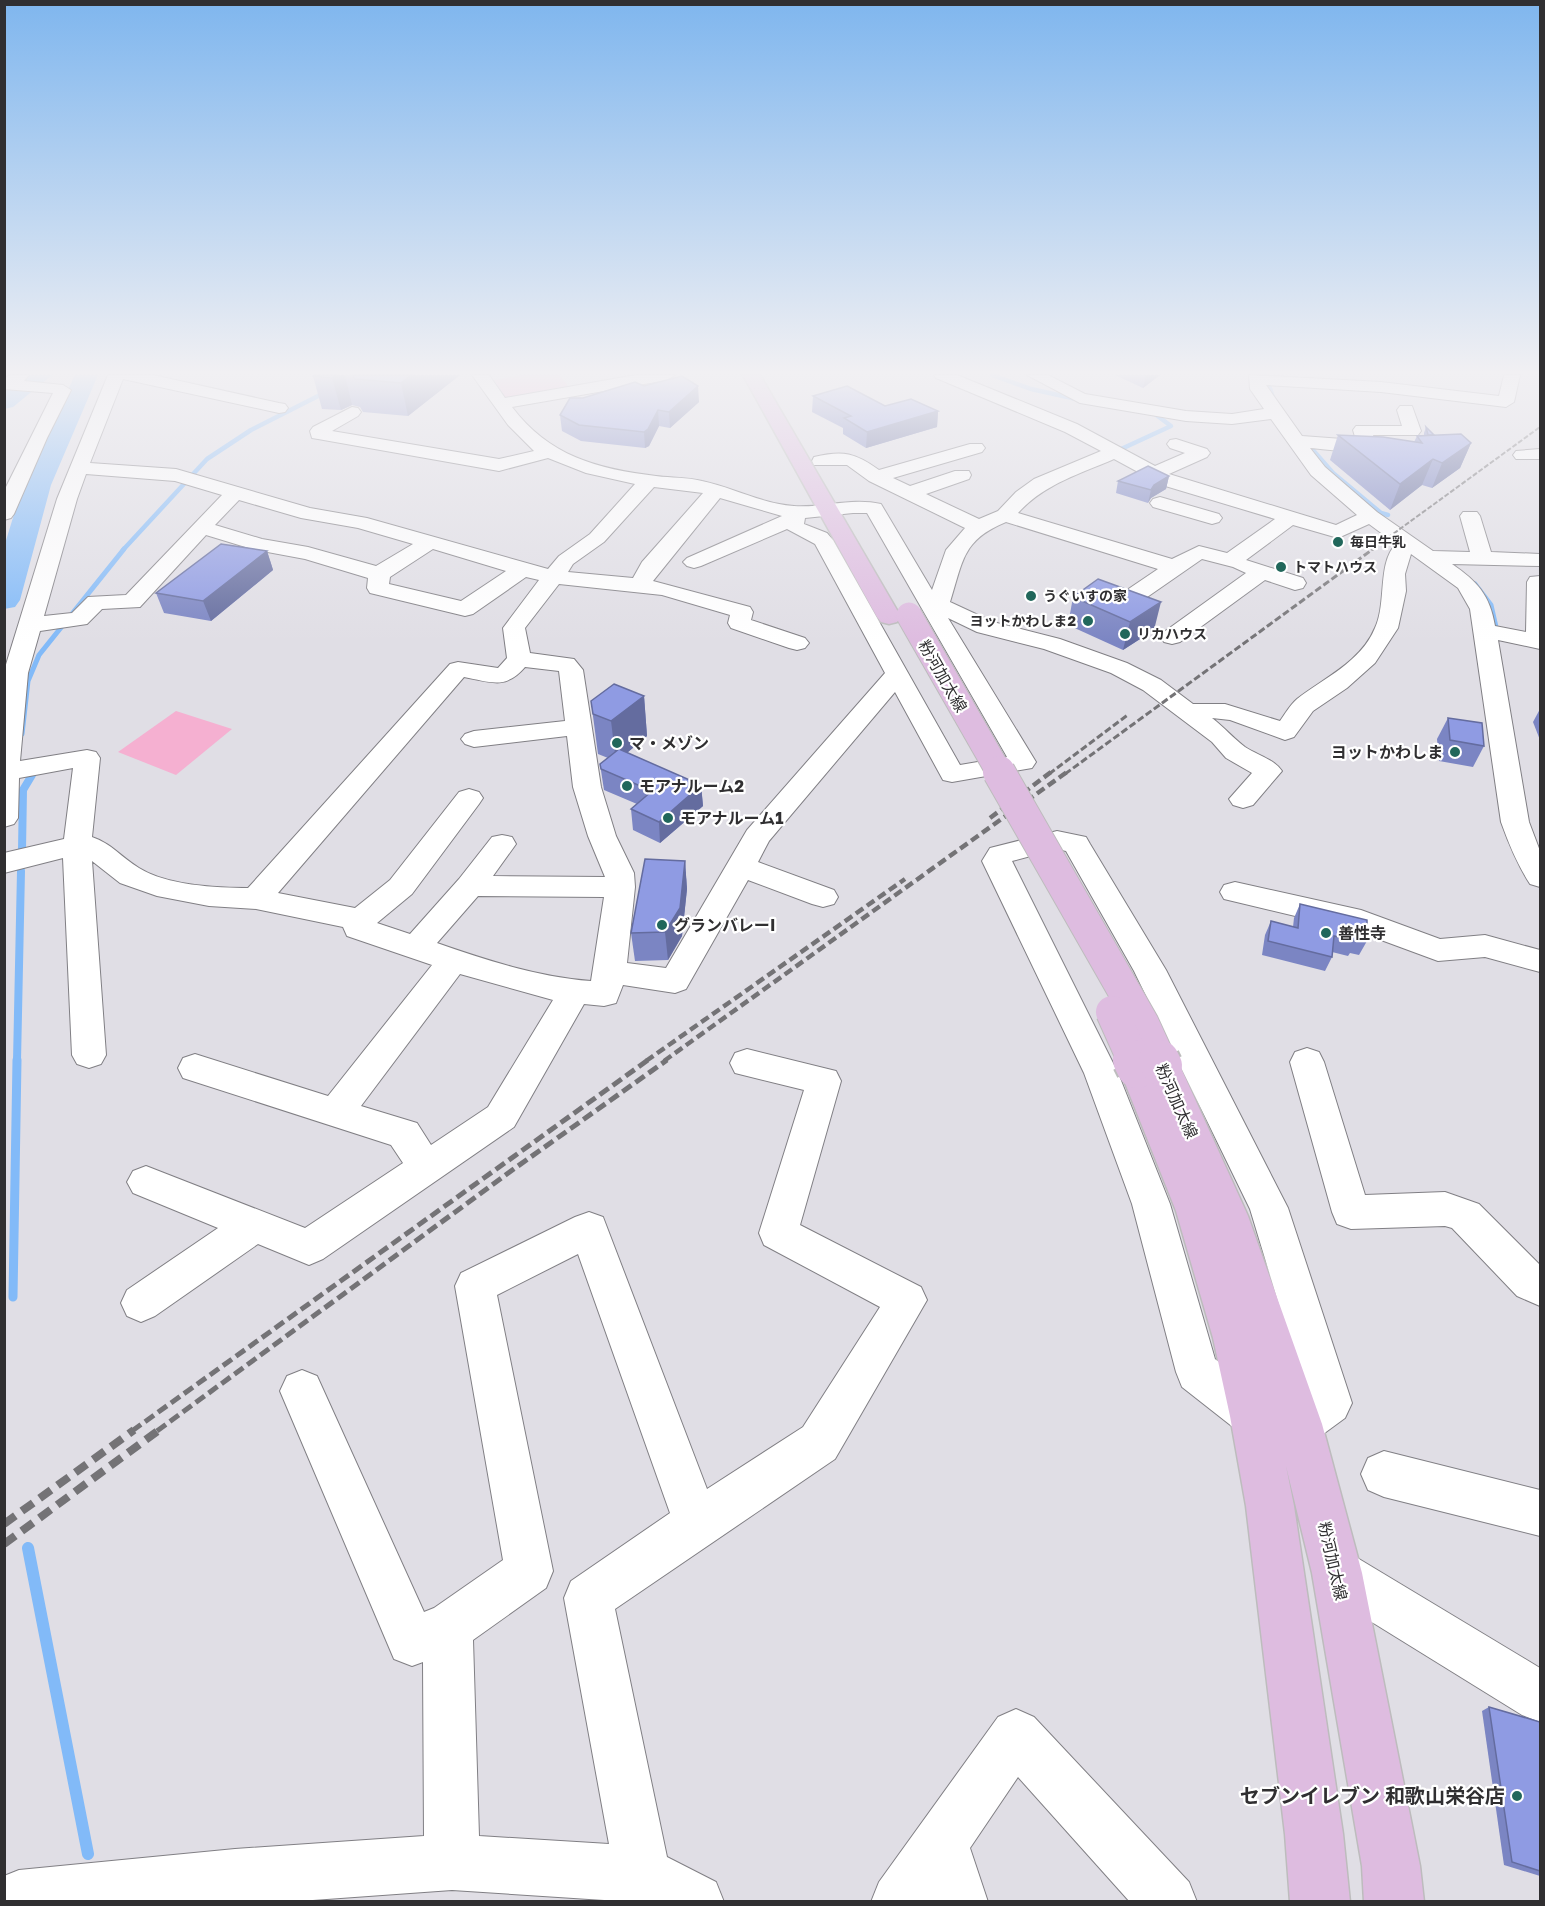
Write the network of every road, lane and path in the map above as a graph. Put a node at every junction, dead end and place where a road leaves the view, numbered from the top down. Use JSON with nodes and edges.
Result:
{"nodes":[{"id":1,"x":26,"y":464,"type":"edge"},
{"id":2,"x":81,"y":464,"type":"edge"},
{"id":3,"x":584,"y":464,"type":"edge"},
{"id":4,"x":809,"y":464,"type":"edge"},
{"id":5,"x":822,"y":464,"type":"edge"},
{"id":6,"x":858,"y":464,"type":"edge"},
{"id":7,"x":921,"y":464,"type":"edge"},
{"id":8,"x":1086,"y":464,"type":"edge"},
{"id":9,"x":1138,"y":464,"type":"edge"},
{"id":10,"x":1176,"y":464,"type":"edge"},
{"id":11,"x":1315,"y":464,"type":"edge"},
{"id":12,"x":79,"y":468,"type":"junction"},
{"id":13,"x":1155,"y":473,"type":"junction"},
{"id":14,"x":962,"y":476,"type":"dead end"},
{"id":15,"x":876,"y":477,"type":"junction"},
{"id":16,"x":649,"y":481,"type":"junction"},
{"id":17,"x":1181,"y":485,"type":"junction"},
{"id":18,"x":716,"y":490,"type":"junction"},
{"id":19,"x":235,"y":492,"type":"junction"},
{"id":20,"x":909,"y":493,"type":"junction"},
{"id":21,"x":837,"y":507,"type":"junction"},
{"id":22,"x":4,"y":514,"type":"edge"},
{"id":23,"x":1005,"y":514,"type":"junction"},
{"id":24,"x":795,"y":515,"type":"junction"},
{"id":25,"x":1370,"y":516,"type":"junction"},
{"id":26,"x":1470,"y":516,"type":"dead end"},
{"id":27,"x":1212,"y":518,"type":"dead end"},
{"id":28,"x":1288,"y":519,"type":"junction"},
{"id":29,"x":978,"y":526,"type":"junction"},
{"id":30,"x":201,"y":527,"type":"junction"},
{"id":31,"x":430,"y":542,"type":"junction"},
{"id":32,"x":1421,"y":550,"type":"junction"},
{"id":33,"x":902,"y":558,"type":"junction"},
{"id":34,"x":1482,"y":558,"type":"junction"},
{"id":35,"x":1230,"y":561,"type":"junction"},
{"id":36,"x":694,"y":562,"type":"dead end"},
{"id":37,"x":951,"y":563,"type":"junction"},
{"id":38,"x":1175,"y":567,"type":"junction"},
{"id":39,"x":523,"y":569,"type":"junction"},
{"id":40,"x":1539,"y":571,"type":"edge"},
{"id":41,"x":1262,"y":572,"type":"junction"},
{"id":42,"x":379,"y":574,"type":"junction"},
{"id":43,"x":551,"y":577,"type":"junction"},
{"id":44,"x":1295,"y":583,"type":"dead end"},
{"id":45,"x":639,"y":585,"type":"junction"},
{"id":46,"x":1132,"y":597,"type":"edge"},
{"id":47,"x":917,"y":612,"type":"junction"},
{"id":48,"x":30,"y":625,"type":"junction"},
{"id":49,"x":1485,"y":631,"type":"junction"},
{"id":50,"x":1172,"y":637,"type":"dead end"},
{"id":51,"x":1539,"y":642,"type":"edge"},
{"id":52,"x":797,"y":643,"type":"dead end"},
{"id":53,"x":519,"y":659,"type":"junction"},
{"id":54,"x":897,"y":674,"type":"junction"},
{"id":55,"x":1187,"y":712,"type":"junction"},
{"id":56,"x":579,"y":727,"type":"junction"},
{"id":57,"x":474,"y":739,"type":"dead end"},
{"id":58,"x":6,"y":772,"type":"junction"},
{"id":59,"x":468,"y":798,"type":"dead end"},
{"id":60,"x":1243,"y":799,"type":"dead end"},
{"id":61,"x":4,"y":818,"type":"edge"},
{"id":62,"x":502,"y":844,"type":"dead end"},
{"id":63,"x":77,"y":846,"type":"junction"},
{"id":64,"x":1536,"y":858,"type":"edge"},
{"id":65,"x":4,"y":863,"type":"edge"},
{"id":66,"x":741,"y":866,"type":"junction"},
{"id":67,"x":470,"y":886,"type":"junction"},
{"id":68,"x":620,"y":887,"type":"junction"},
{"id":69,"x":1235,"y":892,"type":"dead end"},
{"id":70,"x":823,"y":897,"type":"dead end"},
{"id":71,"x":256,"y":899,"type":"junction"},
{"id":72,"x":361,"y":920,"type":"junction"},
{"id":73,"x":417,"y":946,"type":"junction"},
{"id":74,"x":454,"y":959,"type":"junction"},
{"id":75,"x":1540,"y":961,"type":"edge"},
{"id":76,"x":610,"y":972,"type":"junction"},
{"id":77,"x":574,"y":993,"type":"junction"},
{"id":78,"x":89,"y":1055,"type":"dead end"},
{"id":79,"x":1307,"y":1062,"type":"dead end"},
{"id":80,"x":747,"y":1063,"type":"dead end"},
{"id":81,"x":1149,"y":1067,"type":"junction"},
{"id":82,"x":195,"y":1068,"type":"dead end"},
{"id":83,"x":336,"y":1112,"type":"junction"},
{"id":84,"x":426,"y":1168,"type":"junction"},
{"id":85,"x":146,"y":1182,"type":"dead end"},
{"id":86,"x":254,"y":1225,"type":"junction"},
{"id":87,"x":1540,"y":1288,"type":"edge"},
{"id":88,"x":141,"y":1304,"type":"dead end"},
{"id":89,"x":302,"y":1391,"type":"dead end"},
{"id":90,"x":1253,"y":1416,"type":"junction"},
{"id":91,"x":1299,"y":1424,"type":"junction"},
{"id":92,"x":1384,"y":1474,"type":"dead end"},
{"id":93,"x":1540,"y":1514,"type":"edge"},
{"id":94,"x":697,"y":1522,"type":"junction"},
{"id":95,"x":1337,"y":1573,"type":"junction"},
{"id":96,"x":448,"y":1628,"type":"junction"},
{"id":97,"x":1540,"y":1697,"type":"edge"},
{"id":98,"x":940,"y":1842,"type":"junction"},
{"id":99,"x":452,"y":1862,"type":"junction"},
{"id":100,"x":644,"y":1874,"type":"junction"},
{"id":101,"x":37,"y":1899,"type":"edge"},
{"id":102,"x":696,"y":1902,"type":"edge"},
{"id":103,"x":899,"y":1902,"type":"edge"},
{"id":104,"x":960,"y":1902,"type":"edge"},
{"id":105,"x":1169,"y":1902,"type":"edge"},
{"id":106,"x":1320,"y":1902,"type":"edge"},
{"id":107,"x":1394,"y":1902,"type":"edge"}],
"edges":[{"from":1,"to":22,"type":"street"},
{"from":2,"to":12,"type":"street"},
{"from":3,"to":16,"type":"street"},
{"from":4,"to":21,"type":"main road","name":"粉河加太線"},
{"from":5,"to":21,"type":"main road","name":"粉河加太線"},
{"from":6,"to":15,"type":"street"},
{"from":7,"to":15,"type":"street"},
{"from":8,"to":23,"type":"street"},
{"from":9,"to":13,"type":"street"},
{"from":10,"to":13,"type":"street"},
{"from":11,"to":25,"type":"street"},
{"from":12,"to":19,"type":"street"},
{"from":12,"to":48,"type":"street"},
{"from":13,"to":17,"type":"street"},
{"from":14,"to":20,"type":"street"},
{"from":15,"to":20,"type":"street"},
{"from":16,"to":18,"type":"street"},
{"from":16,"to":43,"type":"street"},
{"from":17,"to":27,"type":"street"},
{"from":17,"to":28,"type":"street"},
{"from":18,"to":24,"type":"street"},
{"from":18,"to":45,"type":"street"},
{"from":19,"to":30,"type":"street"},
{"from":19,"to":31,"type":"street"},
{"from":20,"to":29,"type":"street"},
{"from":21,"to":24,"type":"street"},
{"from":21,"to":33,"type":"street"},
{"from":21,"to":47,"type":"main road","name":"粉河加太線"},
{"from":23,"to":29,"type":"street"},
{"from":23,"to":38,"type":"street"},
{"from":24,"to":36,"type":"street"},
{"from":24,"to":54,"type":"street"},
{"from":25,"to":28,"type":"street"},
{"from":25,"to":32,"type":"street"},
{"from":26,"to":34,"type":"street"},
{"from":28,"to":35,"type":"street"},
{"from":29,"to":37,"type":"street"},
{"from":30,"to":42,"type":"street"},
{"from":30,"to":48,"type":"street"},
{"from":31,"to":39,"type":"street"},
{"from":31,"to":42,"type":"street"},
{"from":32,"to":34,"type":"street"},
{"from":32,"to":49,"type":"street"},
{"from":32,"to":55,"type":"street"},
{"from":33,"to":37,"type":"street"},
{"from":33,"to":47,"type":"street"},
{"from":34,"to":40,"type":"street"},
{"from":35,"to":38,"type":"street"},
{"from":35,"to":41,"type":"street"},
{"from":37,"to":47,"type":"street"},
{"from":38,"to":46,"type":"street"},
{"from":39,"to":42,"type":"street"},
{"from":39,"to":43,"type":"street"},
{"from":40,"to":51,"type":"street"},
{"from":41,"to":44,"type":"street"},
{"from":41,"to":50,"type":"street"},
{"from":43,"to":45,"type":"street"},
{"from":43,"to":53,"type":"street"},
{"from":45,"to":52,"type":"street"},
{"from":47,"to":54,"type":"street"},
{"from":47,"to":55,"type":"street"},
{"from":47,"to":81,"type":"main road","name":"粉河加太線","bridge":true},
{"from":48,"to":58,"type":"street"},
{"from":49,"to":51,"type":"street"},
{"from":49,"to":64,"type":"street"},
{"from":53,"to":56,"type":"street"},
{"from":53,"to":71,"type":"street"},
{"from":54,"to":66,"type":"street"},
{"from":55,"to":60,"type":"street"},
{"from":56,"to":57,"type":"street"},
{"from":56,"to":68,"type":"street"},
{"from":58,"to":61,"type":"street"},
{"from":58,"to":63,"type":"street"},
{"from":59,"to":72,"type":"street"},
{"from":62,"to":67,"type":"street"},
{"from":63,"to":65,"type":"street"},
{"from":63,"to":71,"type":"street"},
{"from":63,"to":78,"type":"street"},
{"from":66,"to":70,"type":"street"},
{"from":66,"to":76,"type":"street"},
{"from":67,"to":68,"type":"street"},
{"from":67,"to":73,"type":"street"},
{"from":68,"to":76,"type":"street"},
{"from":69,"to":75,"type":"street"},
{"from":71,"to":72,"type":"street"},
{"from":72,"to":73,"type":"street"},
{"from":73,"to":74,"type":"street"},
{"from":74,"to":77,"type":"street"},
{"from":74,"to":83,"type":"street"},
{"from":76,"to":77,"type":"street"},
{"from":77,"to":84,"type":"street"},
{"from":79,"to":87,"type":"street"},
{"from":80,"to":94,"type":"street"},
{"from":81,"to":90,"type":"main road","name":"粉河加太線"},
{"from":81,"to":91,"type":"main road","name":"粉河加太線"},
{"from":82,"to":83,"type":"street"},
{"from":83,"to":84,"type":"street"},
{"from":84,"to":86,"type":"street"},
{"from":85,"to":86,"type":"street"},
{"from":86,"to":88,"type":"street"},
{"from":89,"to":96,"type":"street"},
{"from":90,"to":91,"type":"street"},
{"from":90,"to":106,"type":"main road","name":"粉河加太線"},
{"from":91,"to":95,"type":"main road","name":"粉河加太線"},
{"from":92,"to":93,"type":"street"},
{"from":94,"to":96,"type":"street"},
{"from":94,"to":100,"type":"street"},
{"from":95,"to":97,"type":"street"},
{"from":95,"to":107,"type":"main road","name":"粉河加太線"},
{"from":96,"to":99,"type":"street"},
{"from":98,"to":103,"type":"street"},
{"from":98,"to":104,"type":"street"},
{"from":98,"to":105,"type":"street"},
{"from":99,"to":100,"type":"street"},
{"from":99,"to":101,"type":"street"},
{"from":100,"to":102,"type":"street"}]}
